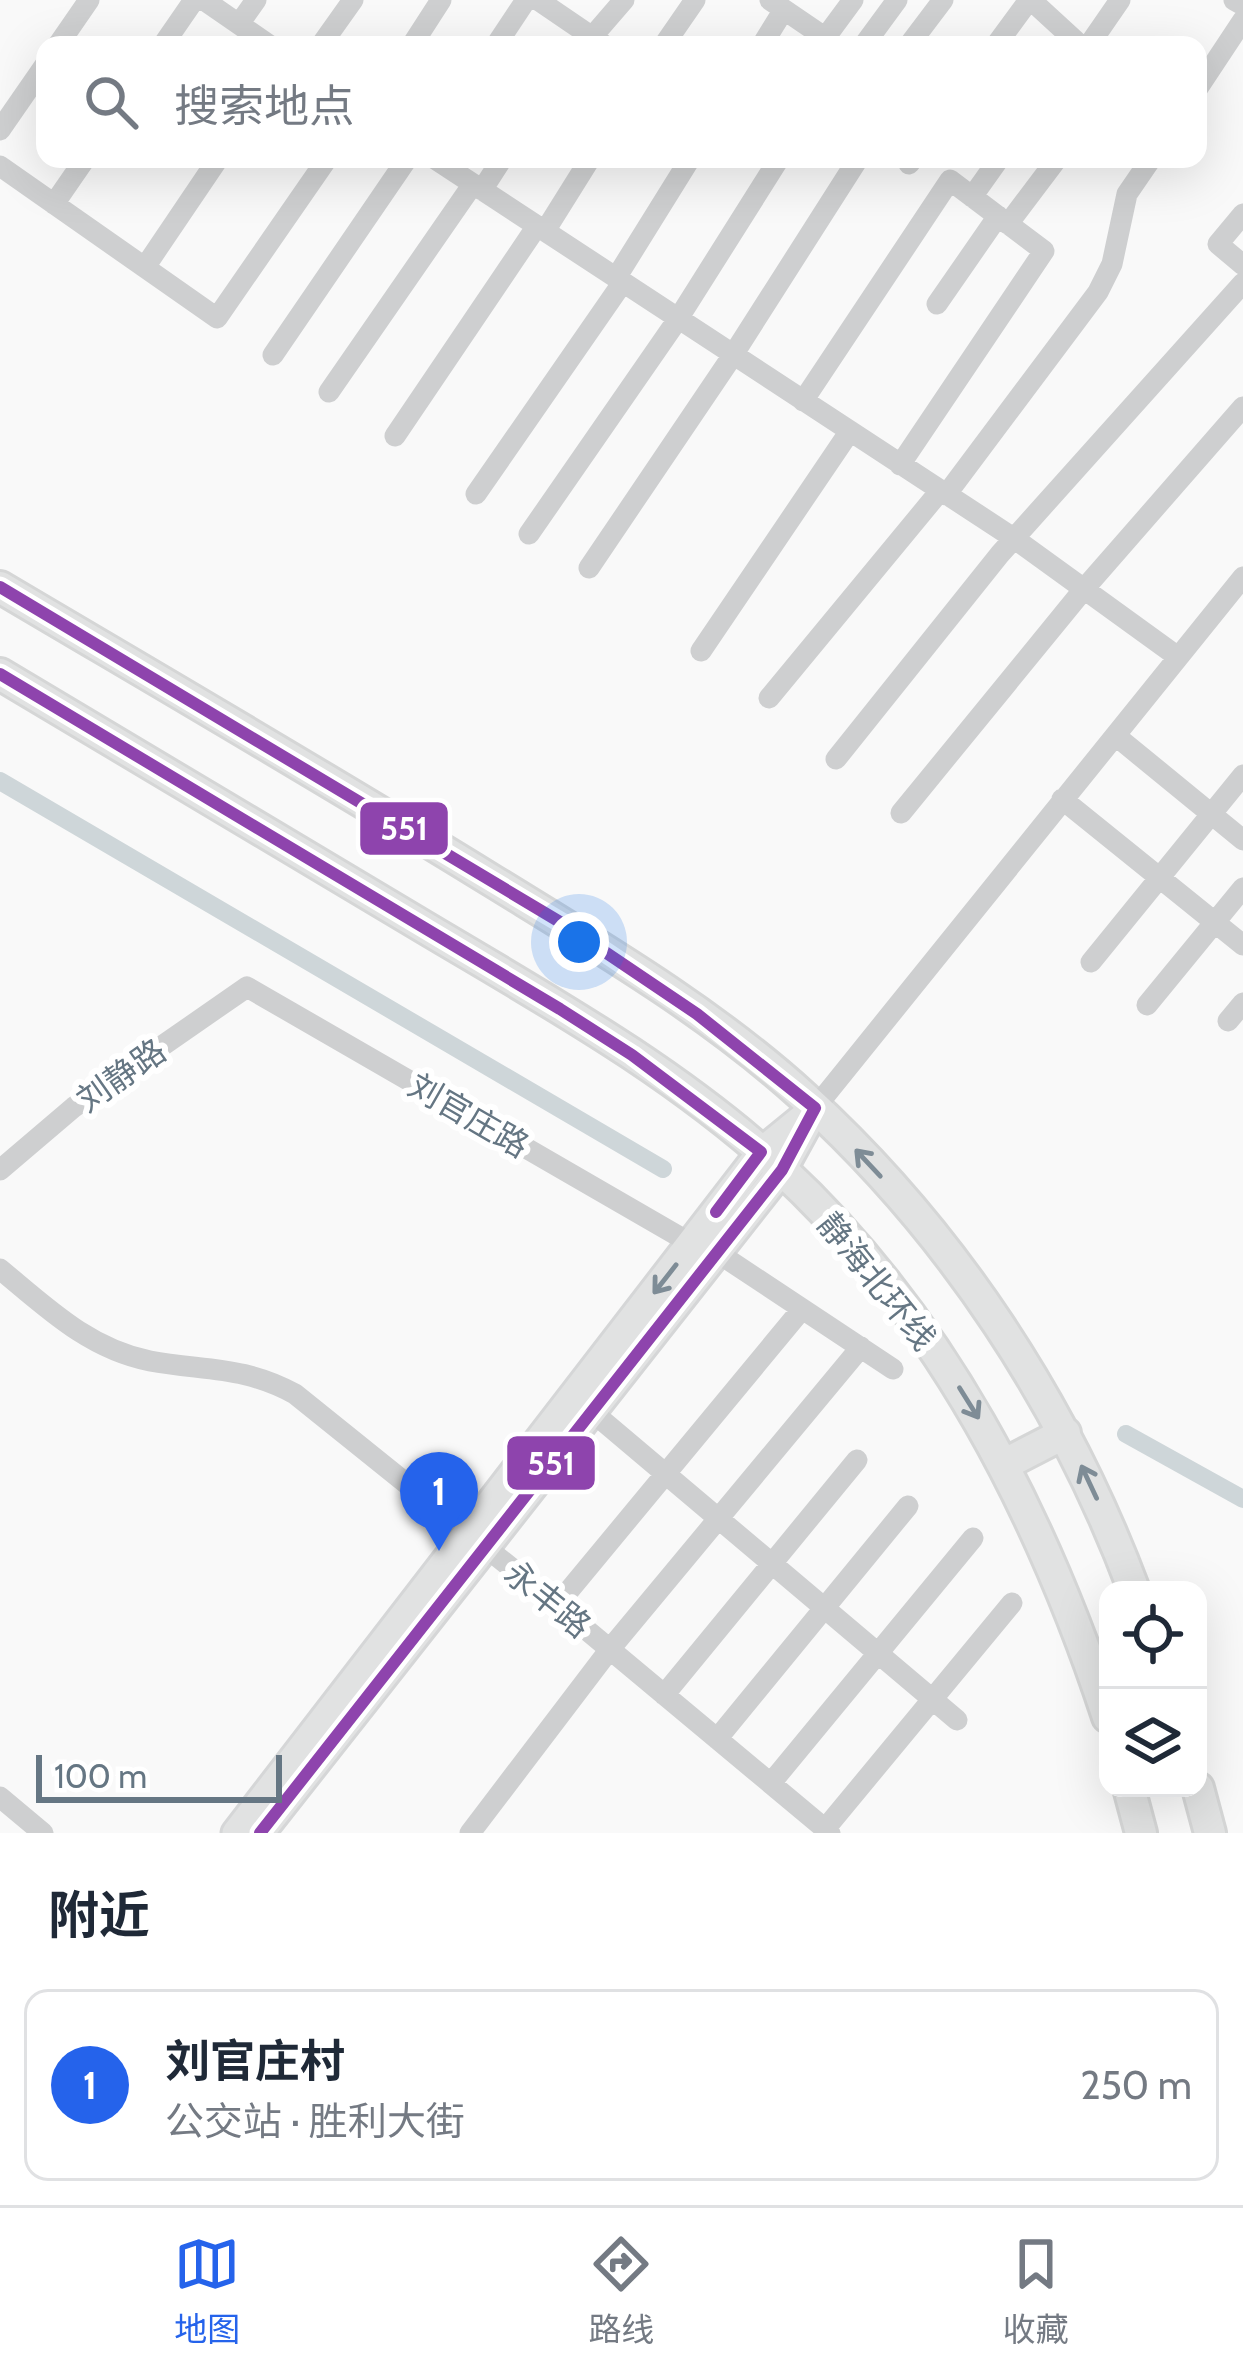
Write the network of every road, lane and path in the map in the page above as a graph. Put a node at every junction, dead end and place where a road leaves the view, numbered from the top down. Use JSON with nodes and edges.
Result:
{"nodes":[{"id":1,"x":89,"y":0,"type":"edge"},
{"id":2,"x":194,"y":0,"type":"edge"},
{"id":3,"x":204,"y":0,"type":"edge"},
{"id":4,"x":256,"y":0,"type":"edge"},
{"id":5,"x":353,"y":0,"type":"edge"},
{"id":6,"x":441,"y":0,"type":"edge"},
{"id":7,"x":526,"y":0,"type":"edge"},
{"id":8,"x":538,"y":0,"type":"edge"},
{"id":9,"x":624,"y":0,"type":"edge"},
{"id":10,"x":694,"y":0,"type":"edge"},
{"id":11,"x":854,"y":0,"type":"edge"},
{"id":12,"x":897,"y":0,"type":"edge"},
{"id":13,"x":943,"y":0,"type":"edge"},
{"id":14,"x":1030,"y":0,"type":"edge"},
{"id":15,"x":1120,"y":0,"type":"edge"},
{"id":16,"x":1234,"y":0,"type":"edge"},
{"id":17,"x":1243,"y":5,"type":"edge"},
{"id":18,"x":784,"y":6,"type":"edge"},
{"id":19,"x":1243,"y":20,"type":"edge"},
{"id":20,"x":239,"y":24,"type":"junction"},
{"id":21,"x":64,"y":36,"type":"edge"},
{"id":22,"x":169,"y":36,"type":"edge"},
{"id":23,"x":256,"y":36,"type":"edge"},
{"id":24,"x":327,"y":36,"type":"edge"},
{"id":25,"x":418,"y":36,"type":"edge"},
{"id":26,"x":502,"y":36,"type":"edge"},
{"id":27,"x":584,"y":36,"type":"edge"},
{"id":28,"x":591,"y":36,"type":"edge"},
{"id":29,"x":670,"y":36,"type":"edge"},
{"id":30,"x":767,"y":36,"type":"edge"},
{"id":31,"x":823,"y":36,"type":"edge"},
{"id":32,"x":833,"y":36,"type":"edge"},
{"id":33,"x":871,"y":36,"type":"edge"},
{"id":34,"x":916,"y":36,"type":"edge"},
{"id":35,"x":1003,"y":36,"type":"edge"},
{"id":36,"x":1073,"y":36,"type":"edge"},
{"id":37,"x":1091,"y":36,"type":"edge"},
{"id":38,"x":1207,"y":74,"type":"edge"},
{"id":39,"x":36,"y":77,"type":"edge"},
{"id":40,"x":0,"y":130,"type":"edge"},
{"id":41,"x":0,"y":166,"type":"edge"},
{"id":42,"x":79,"y":168,"type":"edge"},
{"id":43,"x":212,"y":168,"type":"edge"},
{"id":44,"x":321,"y":168,"type":"edge"},
{"id":45,"x":401,"y":168,"type":"edge"},
{"id":46,"x":449,"y":168,"type":"edge"},
{"id":47,"x":494,"y":168,"type":"edge"},
{"id":48,"x":584,"y":168,"type":"edge"},
{"id":49,"x":685,"y":168,"type":"edge"},
{"id":50,"x":773,"y":168,"type":"edge"},
{"id":51,"x":851,"y":168,"type":"edge"},
{"id":52,"x":992,"y":168,"type":"edge"},
{"id":53,"x":1049,"y":168,"type":"edge"},
{"id":54,"x":1144,"y":168,"type":"edge"},
{"id":55,"x":478,"y":187,"type":"junction"},
{"id":56,"x":972,"y":196,"type":"junction"},
{"id":57,"x":54,"y":204,"type":"junction"},
{"id":58,"x":1243,"y":214,"type":"edge"},
{"id":59,"x":1003,"y":220,"type":"junction"},
{"id":60,"x":541,"y":229,"type":"junction"},
{"id":61,"x":1243,"y":265,"type":"edge"},
{"id":62,"x":145,"y":267,"type":"junction"},
{"id":63,"x":619,"y":280,"type":"junction"},
{"id":64,"x":1243,"y":283,"type":"edge"},
{"id":65,"x":937,"y":304,"type":"dead end"},
{"id":66,"x":678,"y":319,"type":"junction"},
{"id":67,"x":273,"y":355,"type":"dead end"},
{"id":68,"x":733,"y":355,"type":"junction"},
{"id":69,"x":329,"y":392,"type":"dead end"},
{"id":70,"x":803,"y":401,"type":"junction"},
{"id":71,"x":1243,"y":407,"type":"edge"},
{"id":72,"x":850,"y":431,"type":"junction"},
{"id":73,"x":395,"y":436,"type":"dead end"},
{"id":74,"x":900,"y":465,"type":"junction"},
{"id":75,"x":943,"y":493,"type":"junction"},
{"id":76,"x":476,"y":494,"type":"dead end"},
{"id":77,"x":529,"y":534,"type":"dead end"},
{"id":78,"x":1015,"y":539,"type":"junction"},
{"id":79,"x":589,"y":568,"type":"dead end"},
{"id":80,"x":1243,"y":577,"type":"edge"},
{"id":81,"x":0,"y":587,"type":"edge"},
{"id":82,"x":1084,"y":589,"type":"junction"},
{"id":83,"x":701,"y":651,"type":"dead end"},
{"id":84,"x":1178,"y":657,"type":"junction"},
{"id":85,"x":0,"y":674,"type":"edge"},
{"id":86,"x":769,"y":698,"type":"dead end"},
{"id":87,"x":1116,"y":736,"type":"junction"},
{"id":88,"x":836,"y":759,"type":"dead end"},
{"id":89,"x":1243,"y":775,"type":"edge"},
{"id":90,"x":1062,"y":799,"type":"junction"},
{"id":91,"x":901,"y":813,"type":"dead end"},
{"id":92,"x":1211,"y":814,"type":"junction"},
{"id":93,"x":1243,"y":840,"type":"edge"},
{"id":94,"x":1160,"y":877,"type":"junction"},
{"id":95,"x":1243,"y":888,"type":"edge"},
{"id":96,"x":1215,"y":922,"type":"junction"},
{"id":97,"x":1243,"y":945,"type":"edge"},
{"id":98,"x":1091,"y":962,"type":"dead end"},
{"id":99,"x":247,"y":987,"type":"joint"},
{"id":100,"x":1243,"y":1003,"type":"edge"},
{"id":101,"x":1147,"y":1005,"type":"dead end"},
{"id":102,"x":1228,"y":1021,"type":"dead end"},
{"id":103,"x":815,"y":1108,"type":"junction"},
{"id":104,"x":771,"y":1161,"type":"junction"},
{"id":105,"x":0,"y":1170,"type":"edge"},
{"id":106,"x":705,"y":1248,"type":"junction"},
{"id":107,"x":0,"y":1269,"type":"edge"},
{"id":108,"x":802,"y":1309,"type":"junction"},
{"id":109,"x":860,"y":1347,"type":"junction"},
{"id":110,"x":893,"y":1369,"type":"dead end"},
{"id":111,"x":583,"y":1405,"type":"junction"},
{"id":112,"x":1065,"y":1433,"type":"junction"},
{"id":113,"x":857,"y":1460,"type":"dead end"},
{"id":114,"x":1005,"y":1464,"type":"junction"},
{"id":115,"x":666,"y":1474,"type":"junction"},
{"id":116,"x":908,"y":1506,"type":"dead end"},
{"id":117,"x":718,"y":1519,"type":"junction"},
{"id":118,"x":973,"y":1538,"type":"dead end"},
{"id":119,"x":477,"y":1541,"type":"junction"},
{"id":120,"x":772,"y":1564,"type":"junction"},
{"id":121,"x":1130,"y":1581,"type":"edge"},
{"id":122,"x":1012,"y":1603,"type":"dead end"},
{"id":123,"x":557,"y":1605,"type":"junction"},
{"id":124,"x":824,"y":1608,"type":"junction"},
{"id":125,"x":610,"y":1649,"type":"junction"},
{"id":126,"x":878,"y":1653,"type":"junction"},
{"id":127,"x":1099,"y":1692,"type":"edge"},
{"id":128,"x":664,"y":1695,"type":"junction"},
{"id":129,"x":933,"y":1699,"type":"junction"},
{"id":130,"x":957,"y":1720,"type":"dead end"},
{"id":131,"x":717,"y":1738,"type":"junction"},
{"id":132,"x":770,"y":1783,"type":"junction"},
{"id":133,"x":0,"y":1797,"type":"edge"},
{"id":134,"x":1132,"y":1797,"type":"edge"},
{"id":135,"x":1200,"y":1797,"type":"edge"},
{"id":136,"x":828,"y":1831,"type":"edge"},
{"id":137,"x":43,"y":1833,"type":"edge"},
{"id":138,"x":236,"y":1833,"type":"edge"},
{"id":139,"x":260,"y":1833,"type":"edge"},
{"id":140,"x":470,"y":1833,"type":"edge"},
{"id":141,"x":1142,"y":1833,"type":"edge"},
{"id":142,"x":1210,"y":1833,"type":"edge"}],
"edges":[{"from":1,"to":21,"type":"street"},
{"from":2,"to":22,"type":"street"},
{"from":3,"to":20,"type":"street"},
{"from":4,"to":20,"type":"street"},
{"from":5,"to":24,"type":"street"},
{"from":6,"to":25,"type":"street"},
{"from":7,"to":26,"type":"street"},
{"from":8,"to":27,"type":"street"},
{"from":9,"to":28,"type":"street"},
{"from":10,"to":29,"type":"street"},
{"from":11,"to":32,"type":"street"},
{"from":12,"to":33,"type":"street"},
{"from":13,"to":34,"type":"street"},
{"from":14,"to":35,"type":"street"},
{"from":14,"to":36,"type":"street"},
{"from":15,"to":37,"type":"street"},
{"from":16,"to":17,"type":"street"},
{"from":18,"to":30,"type":"street"},
{"from":18,"to":31,"type":"street"},
{"from":19,"to":38,"type":"street"},
{"from":20,"to":23,"type":"street"},
{"from":39,"to":40,"type":"street"},
{"from":41,"to":57,"type":"street"},
{"from":42,"to":57,"type":"street"},
{"from":43,"to":62,"type":"street"},
{"from":44,"to":62,"type":"street"},
{"from":45,"to":67,"type":"street"},
{"from":46,"to":55,"type":"street"},
{"from":47,"to":55,"type":"street"},
{"from":48,"to":60,"type":"street"},
{"from":49,"to":63,"type":"street"},
{"from":50,"to":66,"type":"street"},
{"from":51,"to":68,"type":"street"},
{"from":52,"to":56,"type":"street"},
{"from":53,"to":59,"type":"street"},
{"from":54,"to":75,"type":"street"},
{"from":55,"to":60,"type":"street"},
{"from":55,"to":69,"type":"street"},
{"from":56,"to":59,"type":"street"},
{"from":56,"to":70,"type":"street"},
{"from":57,"to":62,"type":"street"},
{"from":58,"to":61,"type":"street"},
{"from":59,"to":65,"type":"street"},
{"from":59,"to":74,"type":"street"},
{"from":60,"to":63,"type":"street"},
{"from":60,"to":73,"type":"street"},
{"from":63,"to":66,"type":"street"},
{"from":63,"to":76,"type":"street"},
{"from":64,"to":78,"type":"street"},
{"from":66,"to":68,"type":"street"},
{"from":66,"to":77,"type":"street"},
{"from":68,"to":70,"type":"street"},
{"from":68,"to":79,"type":"street"},
{"from":70,"to":72,"type":"street"},
{"from":71,"to":82,"type":"street"},
{"from":72,"to":74,"type":"street"},
{"from":72,"to":83,"type":"street"},
{"from":74,"to":75,"type":"street"},
{"from":75,"to":78,"type":"street"},
{"from":75,"to":86,"type":"street"},
{"from":78,"to":82,"type":"street"},
{"from":78,"to":88,"type":"street"},
{"from":80,"to":84,"type":"street"},
{"from":81,"to":103,"type":"highway","name":"静海北环线"},
{"from":82,"to":84,"type":"street"},
{"from":82,"to":91,"type":"street"},
{"from":84,"to":87,"type":"street"},
{"from":85,"to":104,"type":"highway","name":"静海北环线"},
{"from":87,"to":90,"type":"street"},
{"from":87,"to":92,"type":"street"},
{"from":89,"to":92,"type":"street"},
{"from":90,"to":94,"type":"street"},
{"from":90,"to":103,"type":"street"},
{"from":92,"to":93,"type":"street"},
{"from":92,"to":94,"type":"street"},
{"from":94,"to":96,"type":"street"},
{"from":94,"to":98,"type":"street"},
{"from":95,"to":96,"type":"street"},
{"from":96,"to":97,"type":"street"},
{"from":96,"to":101,"type":"street"},
{"from":99,"to":105,"type":"street","name":"刘静路"},
{"from":99,"to":106,"type":"street","name":"刘官庄路"},
{"from":100,"to":102,"type":"street"},
{"from":103,"to":104,"type":"main road"},
{"from":112,"to":103,"type":"highway","name":"静海北环线","one_way":true},
{"from":104,"to":106,"type":"main road"},
{"from":104,"to":114,"type":"highway","name":"静海北环线","one_way":true},
{"from":106,"to":108,"type":"street","name":"刘官庄路"},
{"from":106,"to":111,"type":"main road"},
{"from":107,"to":119,"type":"street","name":"永丰路"},
{"from":108,"to":109,"type":"street","name":"刘官庄路"},
{"from":108,"to":115,"type":"street"},
{"from":109,"to":110,"type":"street","name":"刘官庄路"},
{"from":109,"to":117,"type":"street"},
{"from":111,"to":115,"type":"street"},
{"from":111,"to":119,"type":"main road"},
{"from":112,"to":114,"type":"highway"},
{"from":121,"to":112,"type":"highway","name":"静海北环线","one_way":true},
{"from":113,"to":120,"type":"street"},
{"from":114,"to":127,"type":"highway","name":"静海北环线"},
{"from":115,"to":117,"type":"street"},
{"from":115,"to":123,"type":"street"},
{"from":116,"to":124,"type":"street"},
{"from":117,"to":120,"type":"street"},
{"from":117,"to":125,"type":"street"},
{"from":118,"to":126,"type":"street"},
{"from":119,"to":123,"type":"street","name":"永丰路"},
{"from":119,"to":138,"type":"main road"},
{"from":119,"to":139,"type":"main road"},
{"from":120,"to":124,"type":"street"},
{"from":120,"to":128,"type":"street"},
{"from":122,"to":129,"type":"street"},
{"from":123,"to":125,"type":"street","name":"永丰路"},
{"from":124,"to":126,"type":"street"},
{"from":124,"to":131,"type":"street"},
{"from":125,"to":128,"type":"street","name":"永丰路"},
{"from":125,"to":140,"type":"street"},
{"from":126,"to":129,"type":"street"},
{"from":126,"to":132,"type":"street"},
{"from":128,"to":131,"type":"street","name":"永丰路"},
{"from":129,"to":130,"type":"street"},
{"from":129,"to":136,"type":"street"},
{"from":131,"to":132,"type":"street","name":"永丰路"},
{"from":132,"to":136,"type":"street","name":"永丰路"},
{"from":133,"to":137,"type":"street"},
{"from":134,"to":141,"type":"highway"},
{"from":135,"to":142,"type":"highway"}]}
